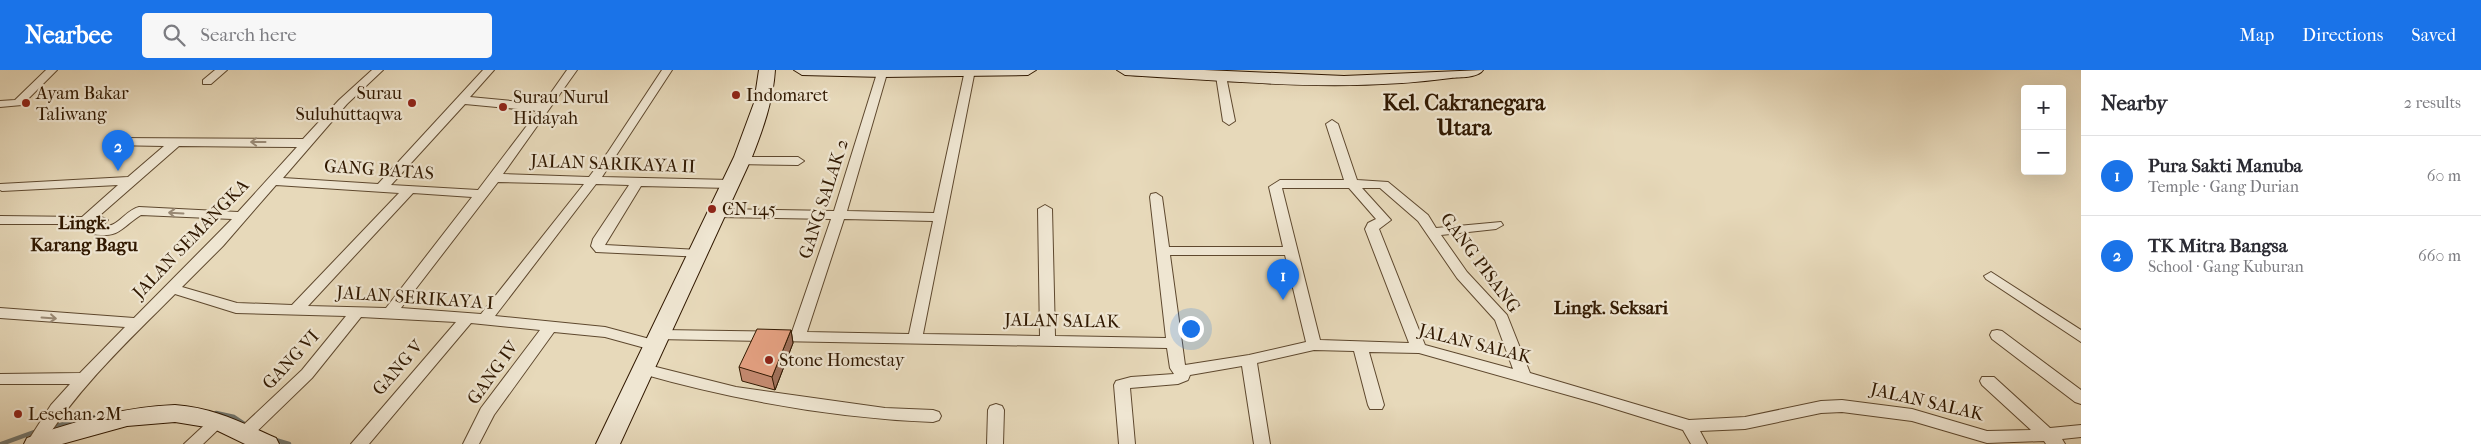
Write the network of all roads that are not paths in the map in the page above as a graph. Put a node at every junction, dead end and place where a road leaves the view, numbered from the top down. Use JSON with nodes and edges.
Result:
{"nodes":[{"id":1,"x":52,"y":70,"type":"edge"},
{"id":2,"x":222,"y":70,"type":"edge"},
{"id":3,"x":378,"y":70,"type":"edge"},
{"id":4,"x":489,"y":70,"type":"edge"},
{"id":5,"x":572,"y":70,"type":"edge"},
{"id":6,"x":667,"y":70,"type":"edge"},
{"id":7,"x":767,"y":70,"type":"edge"},
{"id":8,"x":802,"y":70,"type":"edge"},
{"id":9,"x":1028,"y":70,"type":"edge"},
{"id":10,"x":1125,"y":70,"type":"edge"},
{"id":11,"x":1475,"y":70,"type":"edge"},
{"id":12,"x":883,"y":71,"type":"edge"},
{"id":13,"x":970,"y":71,"type":"edge"},
{"id":14,"x":1164,"y":71,"type":"edge"},
{"id":15,"x":1222,"y":76,"type":"junction"},
{"id":16,"x":207,"y":82,"type":"dead end"},
{"id":17,"x":464,"y":100,"type":"junction"},
{"id":18,"x":0,"y":104,"type":"edge"},
{"id":19,"x":545,"y":108,"type":"junction"},
{"id":20,"x":1229,"y":120,"type":"dead end"},
{"id":21,"x":1332,"y":124,"type":"dead end"},
{"id":22,"x":112,"y":142,"type":"dead end"},
{"id":23,"x":176,"y":142,"type":"junction"},
{"id":24,"x":307,"y":143,"type":"junction"},
{"id":25,"x":740,"y":161,"type":"junction"},
{"id":26,"x":798,"y":161,"type":"dead end"},
{"id":27,"x":495,"y":178,"type":"junction"},
{"id":28,"x":593,"y":180,"type":"junction"},
{"id":29,"x":132,"y":181,"type":"junction"},
{"id":30,"x":274,"y":181,"type":"junction"},
{"id":31,"x":638,"y":182,"type":"junction"},
{"id":32,"x":730,"y":184,"type":"junction"},
{"id":33,"x":1352,"y":184,"type":"junction"},
{"id":34,"x":2,"y":187,"type":"dead end"},
{"id":35,"x":382,"y":187,"type":"junction"},
{"id":36,"x":410,"y":189,"type":"junction"},
{"id":37,"x":482,"y":194,"type":"junction"},
{"id":38,"x":1156,"y":197,"type":"dead end"},
{"id":39,"x":1045,"y":208,"type":"dead end"},
{"id":40,"x":717,"y":213,"type":"junction"},
{"id":41,"x":242,"y":216,"type":"junction"},
{"id":42,"x":839,"y":216,"type":"junction"},
{"id":43,"x":940,"y":217,"type":"junction"},
{"id":44,"x":90,"y":218,"type":"junction"},
{"id":45,"x":0,"y":220,"type":"edge"},
{"id":46,"x":1496,"y":226,"type":"dead end"},
{"id":47,"x":1433,"y":232,"type":"junction"},
{"id":48,"x":1164,"y":251,"type":"junction"},
{"id":49,"x":1291,"y":251,"type":"junction"},
{"id":50,"x":699,"y":254,"type":"junction"},
{"id":51,"x":1991,"y":276,"type":"dead end"},
{"id":52,"x":173,"y":289,"type":"junction"},
{"id":53,"x":296,"y":310,"type":"junction"},
{"id":54,"x":358,"y":311,"type":"junction"},
{"id":55,"x":391,"y":312,"type":"junction"},
{"id":56,"x":0,"y":313,"type":"edge"},
{"id":57,"x":467,"y":318,"type":"junction"},
{"id":58,"x":484,"y":320,"type":"junction"},
{"id":59,"x":137,"y":323,"type":"junction"},
{"id":60,"x":550,"y":327,"type":"junction"},
{"id":61,"x":1997,"y":335,"type":"dead end"},
{"id":62,"x":798,"y":336,"type":"junction"},
{"id":63,"x":2081,"y":338,"type":"edge"},
{"id":64,"x":915,"y":339,"type":"junction"},
{"id":65,"x":658,"y":340,"type":"junction"},
{"id":66,"x":1048,"y":341,"type":"junction"},
{"id":67,"x":1174,"y":343,"type":"junction"},
{"id":68,"x":1314,"y":345,"type":"junction"},
{"id":69,"x":1360,"y":345,"type":"junction"},
{"id":70,"x":1419,"y":348,"type":"junction"},
{"id":71,"x":1249,"y":360,"type":"junction"},
{"id":72,"x":644,"y":369,"type":"junction"},
{"id":73,"x":1182,"y":370,"type":"junction"},
{"id":74,"x":1523,"y":376,"type":"junction"},
{"id":75,"x":84,"y":378,"type":"junction"},
{"id":76,"x":0,"y":379,"type":"edge"},
{"id":77,"x":1988,"y":381,"type":"dead end"},
{"id":78,"x":2081,"y":398,"type":"edge"},
{"id":79,"x":1376,"y":405,"type":"dead end"},
{"id":80,"x":996,"y":410,"type":"dead end"},
{"id":81,"x":933,"y":416,"type":"dead end"},
{"id":82,"x":219,"y":421,"type":"junction"},
{"id":83,"x":1690,"y":426,"type":"junction"},
{"id":84,"x":249,"y":430,"type":"junction"},
{"id":85,"x":2081,"y":431,"type":"edge"},
{"id":86,"x":2052,"y":440,"type":"edge"},
{"id":87,"x":36,"y":442,"type":"edge"},
{"id":88,"x":192,"y":444,"type":"edge"},
{"id":89,"x":268,"y":444,"type":"edge"},
{"id":90,"x":359,"y":444,"type":"edge"},
{"id":91,"x":471,"y":444,"type":"edge"},
{"id":92,"x":608,"y":444,"type":"edge"},
{"id":93,"x":995,"y":444,"type":"edge"},
{"id":94,"x":1127,"y":444,"type":"edge"},
{"id":95,"x":1262,"y":444,"type":"edge"},
{"id":96,"x":1699,"y":444,"type":"edge"}],
"edges":[{"from":1,"to":18,"type":"street"},
{"from":2,"to":16,"type":"street"},
{"from":3,"to":24,"type":"street","name":"JALAN SEMANGKA"},
{"from":4,"to":17,"type":"street"},
{"from":5,"to":19,"type":"street"},
{"from":6,"to":28,"type":"street"},
{"from":7,"to":25,"type":"street"},
{"from":8,"to":12,"type":"street"},
{"from":9,"to":13,"type":"street"},
{"from":10,"to":14,"type":"street"},
{"from":11,"to":15,"type":"street"},
{"from":12,"to":13,"type":"street"},
{"from":12,"to":42,"type":"street","name":"GANG SALAK 2"},
{"from":13,"to":43,"type":"street"},
{"from":14,"to":15,"type":"street"},
{"from":15,"to":20,"type":"street"},
{"from":17,"to":19,"type":"street"},
{"from":17,"to":35,"type":"street"},
{"from":19,"to":27,"type":"street"},
{"from":21,"to":33,"type":"street"},
{"from":22,"to":23,"type":"street"},
{"from":24,"to":23,"type":"street","one_way":true},
{"from":23,"to":29,"type":"street"},
{"from":24,"to":30,"type":"street","name":"JALAN SEMANGKA"},
{"from":25,"to":26,"type":"street"},
{"from":25,"to":32,"type":"street"},
{"from":27,"to":28,"type":"street","name":"JALAN SARIKAYA II"},
{"from":27,"to":37,"type":"street"},
{"from":28,"to":31,"type":"street","name":"JALAN SARIKAYA II"},
{"from":28,"to":58,"type":"street"},
{"from":29,"to":34,"type":"street"},
{"from":29,"to":44,"type":"street"},
{"from":30,"to":35,"type":"street","name":"GANG BATAS"},
{"from":30,"to":41,"type":"street","name":"JALAN SEMANGKA"},
{"from":31,"to":32,"type":"street","name":"JALAN SARIKAYA II"},
{"from":31,"to":50,"type":"street"},
{"from":32,"to":40,"type":"street"},
{"from":33,"to":47,"type":"street","name":"GANG PISANG"},
{"from":33,"to":49,"type":"street"},
{"from":33,"to":70,"type":"street"},
{"from":35,"to":36,"type":"street","name":"GANG BATAS"},
{"from":36,"to":37,"type":"street","name":"GANG BATAS"},
{"from":36,"to":53,"type":"street"},
{"from":37,"to":55,"type":"street"},
{"from":38,"to":48,"type":"street"},
{"from":39,"to":66,"type":"street"},
{"from":40,"to":42,"type":"street"},
{"from":40,"to":50,"type":"street"},
{"from":41,"to":44,"type":"street","one_way":true},
{"from":41,"to":52,"type":"street","name":"JALAN SEMANGKA"},
{"from":42,"to":43,"type":"street"},
{"from":42,"to":62,"type":"street","name":"GANG SALAK 2"},
{"from":43,"to":64,"type":"street"},
{"from":44,"to":45,"type":"street"},
{"from":46,"to":47,"type":"street"},
{"from":47,"to":74,"type":"street","name":"GANG PISANG"},
{"from":48,"to":49,"type":"street"},
{"from":48,"to":67,"type":"street"},
{"from":49,"to":68,"type":"street"},
{"from":50,"to":65,"type":"street"},
{"from":51,"to":63,"type":"street"},
{"from":52,"to":53,"type":"street","name":"JALAN SERIKAYA I"},
{"from":52,"to":59,"type":"street","name":"JALAN SEMANGKA"},
{"from":53,"to":54,"type":"street","name":"JALAN SERIKAYA I"},
{"from":54,"to":55,"type":"street","name":"JALAN SERIKAYA I"},
{"from":54,"to":84,"type":"street","name":"GANG VI"},
{"from":55,"to":57,"type":"street","name":"JALAN SERIKAYA I"},
{"from":56,"to":59,"type":"street","one_way":true},
{"from":57,"to":58,"type":"street","name":"JALAN SERIKAYA I"},
{"from":57,"to":90,"type":"street","name":"GANG V"},
{"from":58,"to":60,"type":"street","name":"JALAN SERIKAYA I"},
{"from":59,"to":75,"type":"street","name":"JALAN SEMANGKA"},
{"from":60,"to":65,"type":"street","name":"JALAN SERIKAYA I"},
{"from":60,"to":91,"type":"street","name":"GANG IV"},
{"from":61,"to":78,"type":"street"},
{"from":62,"to":64,"type":"street","name":"JALAN SALAK"},
{"from":62,"to":65,"type":"street","name":"JALAN SALAK"},
{"from":64,"to":66,"type":"street","name":"JALAN SALAK"},
{"from":65,"to":72,"type":"street"},
{"from":66,"to":67,"type":"street","name":"JALAN SALAK"},
{"from":67,"to":73,"type":"street"},
{"from":68,"to":69,"type":"street","name":"JALAN SALAK"},
{"from":68,"to":71,"type":"street","name":"JALAN SALAK"},
{"from":69,"to":70,"type":"street","name":"JALAN SALAK"},
{"from":69,"to":79,"type":"street"},
{"from":70,"to":74,"type":"street","name":"JALAN SALAK"},
{"from":71,"to":73,"type":"street","name":"JALAN SALAK"},
{"from":71,"to":95,"type":"street"},
{"from":72,"to":81,"type":"street"},
{"from":72,"to":92,"type":"street"},
{"from":73,"to":94,"type":"street"},
{"from":74,"to":83,"type":"street","name":"JALAN SALAK"},
{"from":75,"to":76,"type":"street"},
{"from":75,"to":87,"type":"street","name":"JALAN SEMANGKA"},
{"from":77,"to":86,"type":"street"},
{"from":80,"to":93,"type":"street"},
{"from":82,"to":84,"type":"street"},
{"from":82,"to":87,"type":"street"},
{"from":82,"to":88,"type":"street"},
{"from":83,"to":86,"type":"street","name":"JALAN SALAK"},
{"from":83,"to":96,"type":"street"},
{"from":84,"to":89,"type":"street"},
{"from":85,"to":86,"type":"street","name":"JALAN SALAK"}]}
